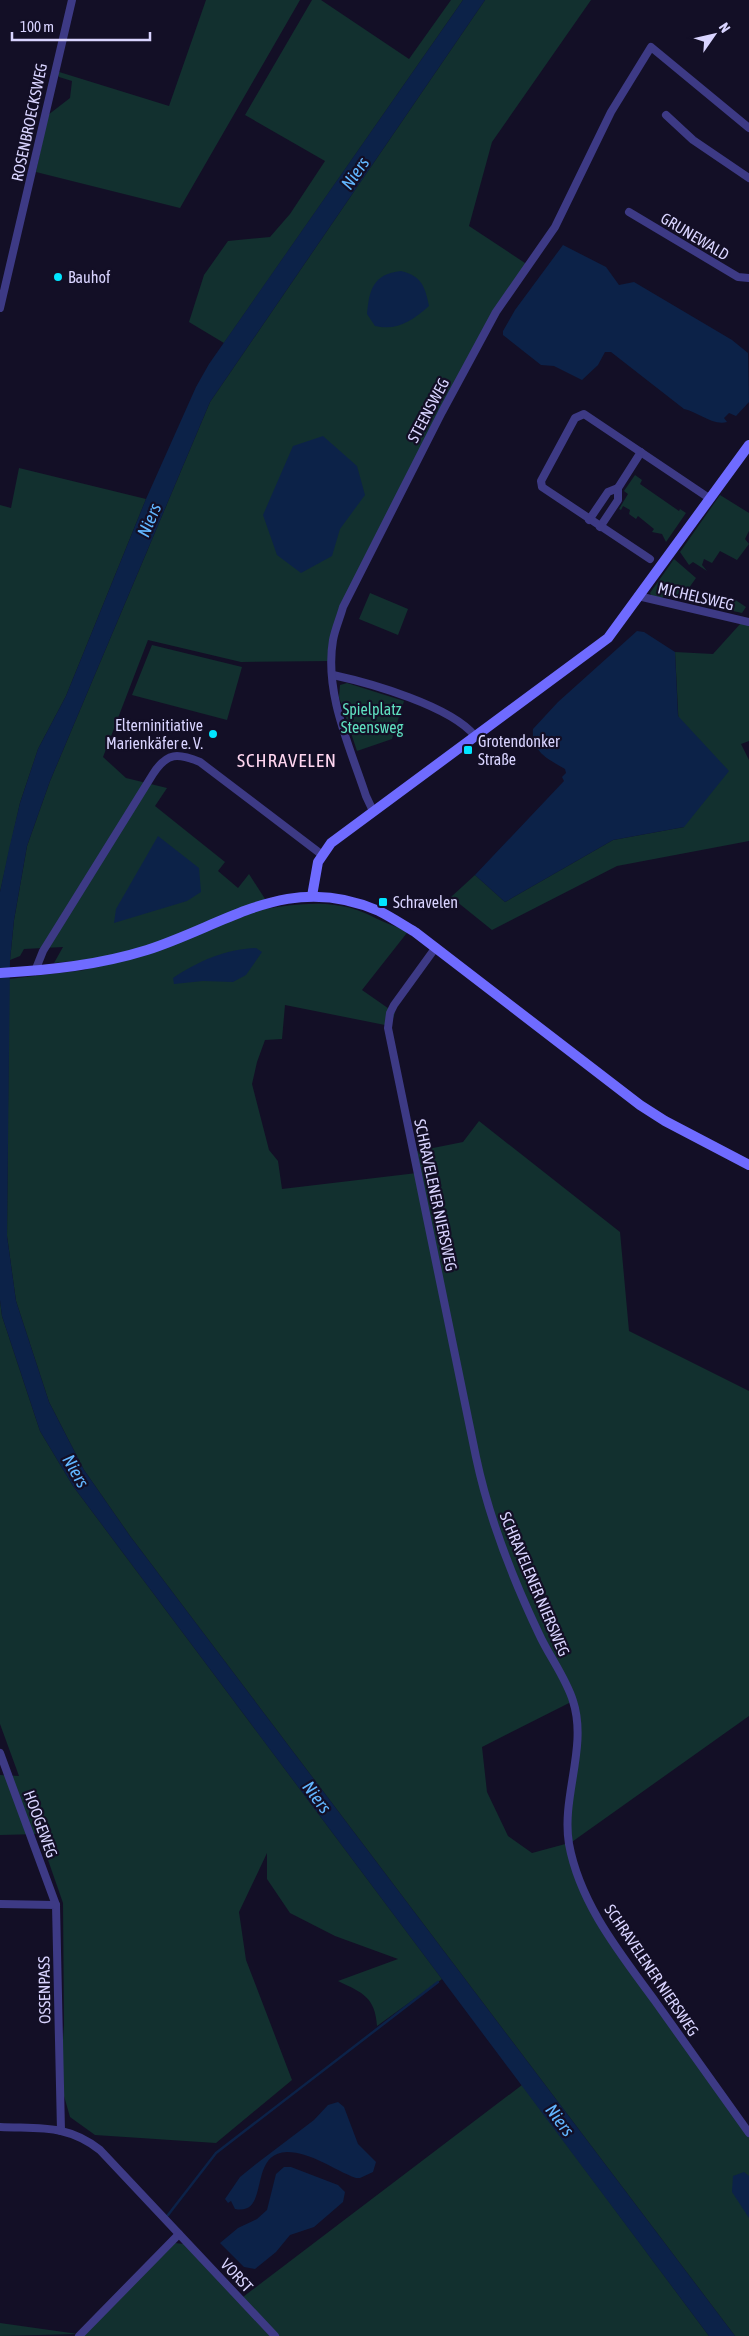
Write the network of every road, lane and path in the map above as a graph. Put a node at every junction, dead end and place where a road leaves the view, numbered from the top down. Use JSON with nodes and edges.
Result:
{"nodes":[{"id":1,"x":72,"y":0,"type":"edge"},
{"id":2,"x":666,"y":115,"type":"dead end"},
{"id":3,"x":749,"y":128,"type":"edge"},
{"id":4,"x":749,"y":178,"type":"edge"},
{"id":5,"x":629,"y":212,"type":"dead end"},
{"id":6,"x":749,"y":278,"type":"edge"},
{"id":7,"x":0,"y":308,"type":"edge"},
{"id":8,"x":749,"y":445,"type":"edge"},
{"id":9,"x":642,"y":452,"type":"junction"},
{"id":10,"x":618,"y":488,"type":"junction"},
{"id":11,"x":709,"y":498,"type":"junction"},
{"id":12,"x":589,"y":520,"type":"junction"},
{"id":13,"x":600,"y":527,"type":"junction"},
{"id":14,"x":650,"y":559,"type":"dead end"},
{"id":15,"x":638,"y":596,"type":"junction"},
{"id":16,"x":749,"y":622,"type":"edge"},
{"id":17,"x":333,"y":676,"type":"junction"},
{"id":18,"x":474,"y":736,"type":"junction"},
{"id":19,"x":373,"y":811,"type":"junction"},
{"id":20,"x":321,"y":854,"type":"junction"},
{"id":21,"x":312,"y":896,"type":"junction"},
{"id":22,"x":436,"y":947,"type":"junction"},
{"id":23,"x":35,"y":970,"type":"junction"},
{"id":24,"x":0,"y":973,"type":"edge"},
{"id":25,"x":749,"y":1165,"type":"edge"},
{"id":26,"x":0,"y":1753,"type":"edge"},
{"id":27,"x":0,"y":1904,"type":"edge"},
{"id":28,"x":56,"y":1905,"type":"junction"},
{"id":29,"x":0,"y":2127,"type":"edge"},
{"id":30,"x":61,"y":2130,"type":"junction"},
{"id":31,"x":749,"y":2133,"type":"edge"},
{"id":32,"x":179,"y":2234,"type":"junction"},
{"id":33,"x":79,"y":2336,"type":"edge"},
{"id":34,"x":275,"y":2336,"type":"edge"}],
"edges":[{"from":1,"to":7,"type":"street","name":"ROSENBROECKSWEG"},
{"from":2,"to":4,"type":"street"},
{"from":3,"to":17,"type":"street","name":"STEENSWEG"},
{"from":5,"to":6,"type":"street","name":"GRUNEWALD"},
{"from":8,"to":11,"type":"main road"},
{"from":9,"to":10,"type":"street"},
{"from":9,"to":11,"type":"street"},
{"from":9,"to":12,"type":"street"},
{"from":10,"to":12,"type":"street"},
{"from":10,"to":13,"type":"street"},
{"from":11,"to":15,"type":"main road"},
{"from":12,"to":13,"type":"street"},
{"from":13,"to":14,"type":"street"},
{"from":15,"to":16,"type":"street","name":"MICHELSWEG"},
{"from":15,"to":18,"type":"main road"},
{"from":17,"to":18,"type":"street"},
{"from":17,"to":19,"type":"street","name":"STEENSWEG"},
{"from":18,"to":19,"type":"main road"},
{"from":19,"to":20,"type":"main road"},
{"from":20,"to":21,"type":"main road"},
{"from":20,"to":23,"type":"street"},
{"from":21,"to":22,"type":"main road"},
{"from":21,"to":23,"type":"main road"},
{"from":22,"to":25,"type":"main road"},
{"from":22,"to":31,"type":"street","name":"SCHRAVELENER NIERSWEG"},
{"from":23,"to":24,"type":"main road"},
{"from":26,"to":28,"type":"street","name":"HOOGEWEG"},
{"from":27,"to":28,"type":"street"},
{"from":28,"to":30,"type":"street","name":"OSSENPASS"},
{"from":29,"to":30,"type":"street"},
{"from":30,"to":32,"type":"street"},
{"from":32,"to":33,"type":"street"},
{"from":32,"to":34,"type":"street","name":"VORST"}]}
